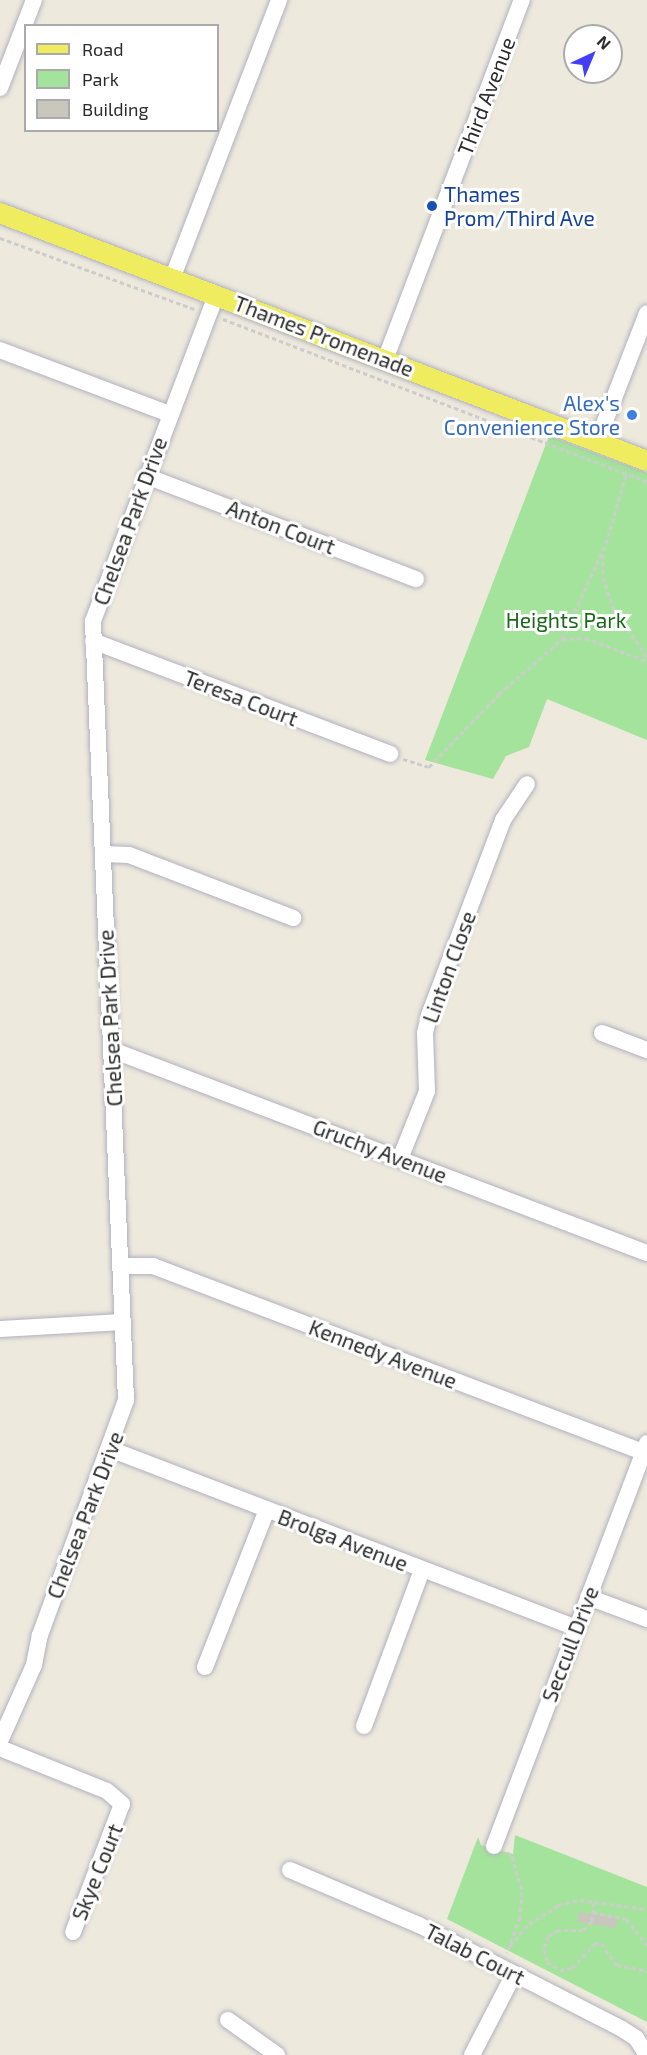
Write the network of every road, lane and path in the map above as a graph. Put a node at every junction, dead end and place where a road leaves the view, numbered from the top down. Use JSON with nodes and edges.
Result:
{"nodes":[{"id":1,"x":34,"y":0,"type":"edge"},
{"id":2,"x":279,"y":0,"type":"edge"},
{"id":3,"x":522,"y":0,"type":"edge"},
{"id":4,"x":25,"y":24,"type":"edge"},
{"id":5,"x":24,"y":26,"type":"edge"},
{"id":6,"x":0,"y":88,"type":"edge"},
{"id":7,"x":0,"y":213,"type":"edge"},
{"id":8,"x":0,"y":238,"type":"edge"},
{"id":9,"x":172,"y":279,"type":"junction"},
{"id":10,"x":216,"y":295,"type":"junction"},
{"id":11,"x":647,"y":313,"type":"edge"},
{"id":12,"x":208,"y":314,"type":"junction"},
{"id":13,"x":0,"y":350,"type":"edge"},
{"id":14,"x":385,"y":360,"type":"junction"},
{"id":15,"x":169,"y":414,"type":"junction"},
{"id":16,"x":597,"y":442,"type":"junction"},
{"id":17,"x":635,"y":463,"type":"edge"},
{"id":18,"x":146,"y":476,"type":"junction"},
{"id":19,"x":647,"y":482,"type":"edge"},
{"id":20,"x":603,"y":552,"type":"junction"},
{"id":21,"x":416,"y":579,"type":"dead end"},
{"id":22,"x":561,"y":639,"type":"junction"},
{"id":23,"x":93,"y":641,"type":"junction"},
{"id":24,"x":647,"y":659,"type":"edge"},
{"id":25,"x":390,"y":754,"type":"joint"},
{"id":26,"x":527,"y":784,"type":"dead end"},
{"id":27,"x":103,"y":854,"type":"junction"},
{"id":28,"x":293,"y":918,"type":"dead end"},
{"id":29,"x":602,"y":1033,"type":"dead end"},
{"id":30,"x":112,"y":1050,"type":"junction"},
{"id":31,"x":647,"y":1050,"type":"edge"},
{"id":32,"x":400,"y":1158,"type":"junction"},
{"id":33,"x":647,"y":1253,"type":"edge"},
{"id":34,"x":122,"y":1266,"type":"junction"},
{"id":35,"x":123,"y":1322,"type":"junction"},
{"id":36,"x":0,"y":1329,"type":"edge"},
{"id":37,"x":645,"y":1447,"type":"edge"},
{"id":38,"x":110,"y":1449,"type":"junction"},
{"id":39,"x":267,"y":1510,"type":"junction"},
{"id":40,"x":422,"y":1570,"type":"junction"},
{"id":41,"x":588,"y":1597,"type":"junction"},
{"id":42,"x":647,"y":1619,"type":"edge"},
{"id":43,"x":576,"y":1628,"type":"junction"},
{"id":44,"x":205,"y":1667,"type":"dead end"},
{"id":45,"x":364,"y":1726,"type":"dead end"},
{"id":46,"x":0,"y":1741,"type":"edge"},
{"id":47,"x":0,"y":1748,"type":"edge"},
{"id":48,"x":494,"y":1846,"type":"joint"},
{"id":49,"x":290,"y":1870,"type":"dead end"},
{"id":50,"x":594,"y":1902,"type":"junction"},
{"id":51,"x":647,"y":1909,"type":"edge"},
{"id":52,"x":593,"y":1912,"type":"junction"},
{"id":53,"x":73,"y":1932,"type":"dead end"},
{"id":54,"x":647,"y":1945,"type":"edge"},
{"id":55,"x":510,"y":1946,"type":"junction"},
{"id":56,"x":506,"y":1970,"type":"junction"},
{"id":57,"x":647,"y":1971,"type":"edge"},
{"id":58,"x":228,"y":2020,"type":"dead end"},
{"id":59,"x":278,"y":2055,"type":"edge"},
{"id":60,"x":472,"y":2055,"type":"edge"},
{"id":61,"x":647,"y":2055,"type":"edge"}],
"edges":[{"from":1,"to":4,"type":"street"},
{"from":2,"to":9,"type":"street"},
{"from":3,"to":14,"type":"street","name":"Third Avenue"},
{"from":5,"to":6,"type":"street"},
{"from":7,"to":9,"type":"main road","name":"Thames Promenade"},
{"from":8,"to":12,"type":"path"},
{"from":9,"to":10,"type":"main road","name":"Thames Promenade"},
{"from":10,"to":12,"type":"street","name":"Chelsea Park Drive"},
{"from":10,"to":14,"type":"main road","name":"Thames Promenade"},
{"from":11,"to":16,"type":"street"},
{"from":12,"to":15,"type":"street","name":"Chelsea Park Drive"},
{"from":12,"to":17,"type":"path"},
{"from":13,"to":15,"type":"street"},
{"from":14,"to":16,"type":"main road","name":"Thames Promenade"},
{"from":15,"to":18,"type":"street","name":"Chelsea Park Drive"},
{"from":16,"to":17,"type":"main road","name":"Thames Promenade"},
{"from":17,"to":19,"type":"path"},
{"from":17,"to":20,"type":"path"},
{"from":18,"to":21,"type":"street","name":"Anton Court"},
{"from":18,"to":23,"type":"street","name":"Chelsea Park Drive"},
{"from":20,"to":22,"type":"path"},
{"from":20,"to":24,"type":"path"},
{"from":22,"to":24,"type":"path"},
{"from":22,"to":25,"type":"path"},
{"from":23,"to":25,"type":"street","name":"Teresa Court"},
{"from":23,"to":27,"type":"street","name":"Chelsea Park Drive"},
{"from":26,"to":32,"type":"street","name":"Linton Close"},
{"from":27,"to":28,"type":"street"},
{"from":27,"to":30,"type":"street","name":"Chelsea Park Drive"},
{"from":29,"to":31,"type":"street"},
{"from":30,"to":32,"type":"street","name":"Gruchy Avenue"},
{"from":30,"to":34,"type":"street","name":"Chelsea Park Drive"},
{"from":32,"to":33,"type":"street","name":"Gruchy Avenue"},
{"from":34,"to":35,"type":"street","name":"Chelsea Park Drive"},
{"from":34,"to":37,"type":"street","name":"Kennedy Avenue"},
{"from":35,"to":36,"type":"street"},
{"from":35,"to":38,"type":"street","name":"Chelsea Park Drive"},
{"from":37,"to":41,"type":"street","name":"Seccull Drive"},
{"from":38,"to":39,"type":"street","name":"Brolga Avenue"},
{"from":38,"to":46,"type":"street","name":"Chelsea Park Drive"},
{"from":39,"to":40,"type":"street","name":"Brolga Avenue"},
{"from":39,"to":44,"type":"street"},
{"from":40,"to":43,"type":"street","name":"Brolga Avenue"},
{"from":40,"to":45,"type":"street"},
{"from":41,"to":42,"type":"street"},
{"from":41,"to":43,"type":"street","name":"Seccull Drive"},
{"from":43,"to":48,"type":"street","name":"Seccull Drive"},
{"from":47,"to":53,"type":"street","name":"Skye Court"},
{"from":48,"to":55,"type":"path"},
{"from":49,"to":56,"type":"street","name":"Talab Court"},
{"from":50,"to":51,"type":"path"},
{"from":50,"to":52,"type":"path"},
{"from":50,"to":55,"type":"path"},
{"from":52,"to":54,"type":"path"},
{"from":52,"to":57,"type":"path"},
{"from":55,"to":56,"type":"path"},
{"from":56,"to":60,"type":"street"},
{"from":56,"to":61,"type":"street","name":"Talab Court"},
{"from":58,"to":59,"type":"street"}]}
